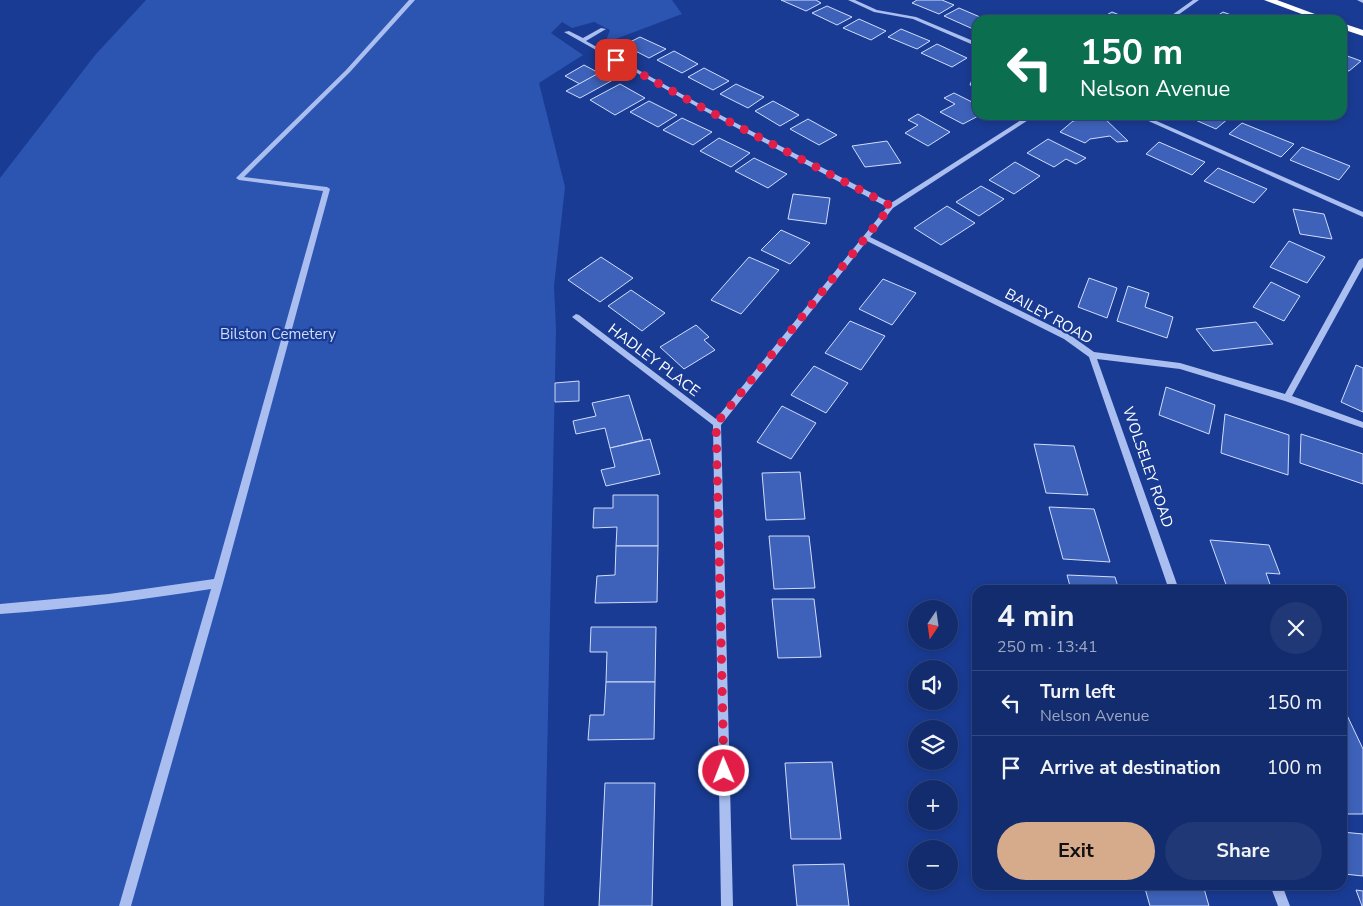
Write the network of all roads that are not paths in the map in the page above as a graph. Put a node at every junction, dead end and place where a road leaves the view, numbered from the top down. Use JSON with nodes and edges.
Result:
{"nodes":[{"id":1,"x":412,"y":0,"type":"edge"},
{"id":2,"x":851,"y":0,"type":"edge"},
{"id":3,"x":1196,"y":0,"type":"edge"},
{"id":4,"x":1268,"y":0,"type":"edge"},
{"id":5,"x":1280,"y":2,"type":"edge"},
{"id":6,"x":1175,"y":15,"type":"edge"},
{"id":7,"x":1314,"y":15,"type":"edge"},
{"id":8,"x":1347,"y":28,"type":"edge"},
{"id":9,"x":603,"y":29,"type":"dead end"},
{"id":10,"x":567,"y":32,"type":"dead end"},
{"id":11,"x":1363,"y":33,"type":"edge"},
{"id":12,"x":582,"y":41,"type":"junction"},
{"id":13,"x":972,"y":42,"type":"edge"},
{"id":14,"x":1025,"y":120,"type":"edge"},
{"id":15,"x":1149,"y":120,"type":"edge"},
{"id":16,"x":891,"y":206,"type":"junction"},
{"id":17,"x":1363,"y":215,"type":"edge"},
{"id":18,"x":867,"y":238,"type":"junction"},
{"id":19,"x":1363,"y":260,"type":"edge"},
{"id":20,"x":576,"y":317,"type":"dead end"},
{"id":21,"x":1092,"y":355,"type":"junction"},
{"id":22,"x":1287,"y":398,"type":"junction"},
{"id":23,"x":716,"y":424,"type":"junction"},
{"id":24,"x":1363,"y":425,"type":"edge"},
{"id":25,"x":218,"y":583,"type":"junction"},
{"id":26,"x":1172,"y":585,"type":"edge"},
{"id":27,"x":0,"y":609,"type":"edge"},
{"id":28,"x":1278,"y":890,"type":"edge"},
{"id":29,"x":125,"y":906,"type":"edge"},
{"id":30,"x":727,"y":906,"type":"edge"},
{"id":31,"x":1284,"y":906,"type":"edge"}],
"edges":[{"from":1,"to":25,"type":"street"},
{"from":2,"to":13,"type":"street"},
{"from":3,"to":6,"type":"street"},
{"from":4,"to":5,"type":"highway"},
{"from":5,"to":7,"type":"highway"},
{"from":8,"to":11,"type":"highway"},
{"from":9,"to":12,"type":"street"},
{"from":10,"to":12,"type":"street"},
{"from":12,"to":16,"type":"street"},
{"from":14,"to":16,"type":"street"},
{"from":15,"to":17,"type":"street"},
{"from":16,"to":18,"type":"street"},
{"from":18,"to":21,"type":"street","name":"BAILEY ROAD"},
{"from":18,"to":23,"type":"street"},
{"from":19,"to":22,"type":"street"},
{"from":20,"to":23,"type":"street","name":"HADLEY PLACE"},
{"from":21,"to":22,"type":"street","name":"BAILEY ROAD"},
{"from":21,"to":26,"type":"street","name":"WOLSELEY ROAD"},
{"from":22,"to":24,"type":"street","name":"BAILEY ROAD"},
{"from":23,"to":30,"type":"street"},
{"from":25,"to":27,"type":"street"},
{"from":25,"to":29,"type":"street"},
{"from":28,"to":31,"type":"street"}]}
